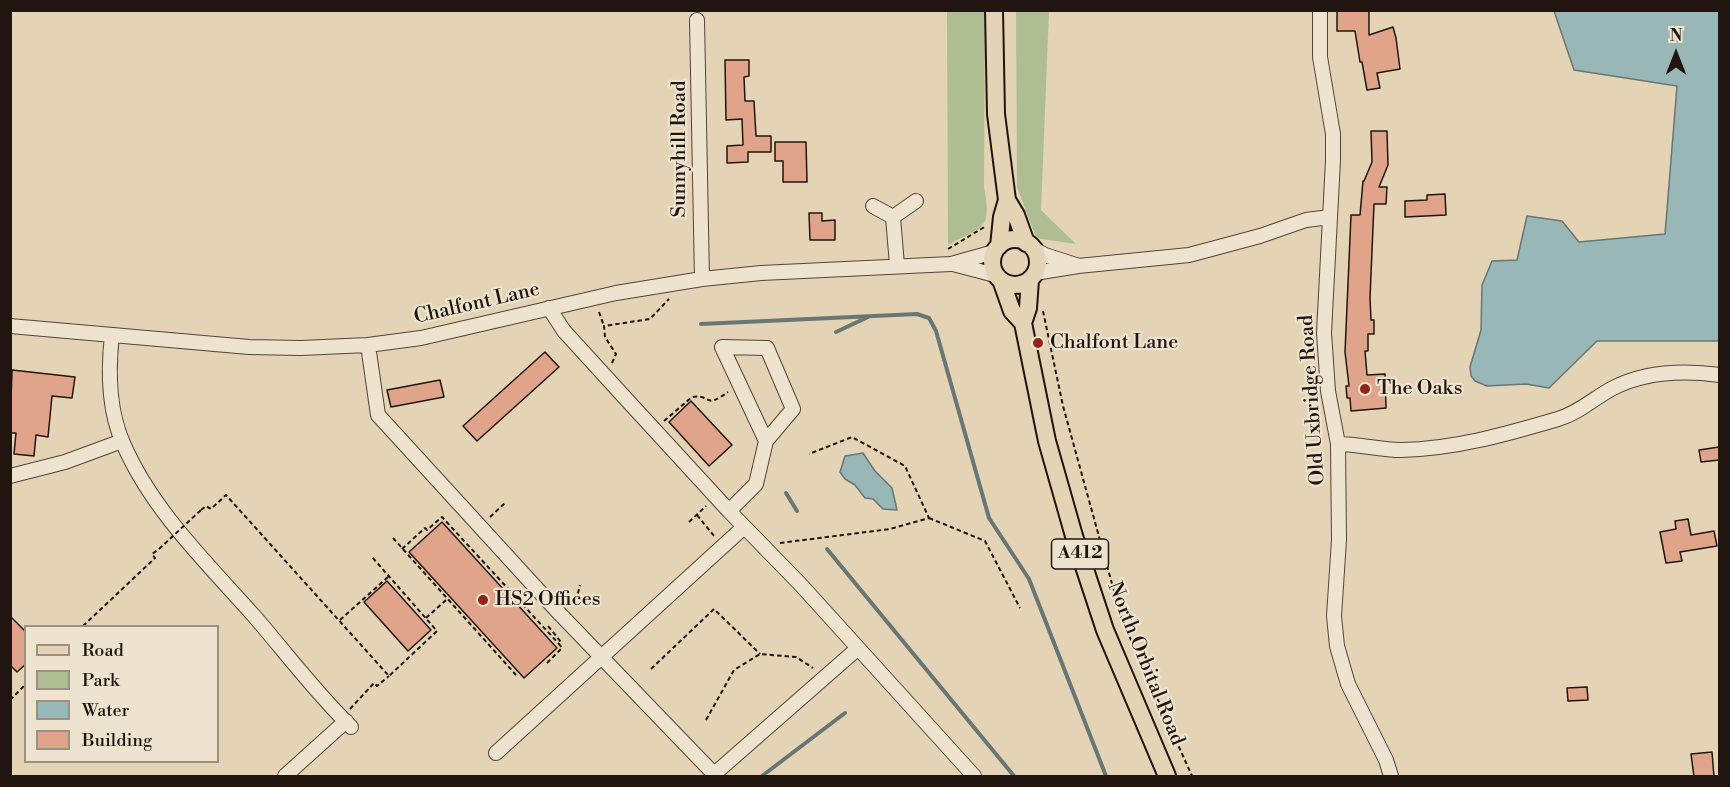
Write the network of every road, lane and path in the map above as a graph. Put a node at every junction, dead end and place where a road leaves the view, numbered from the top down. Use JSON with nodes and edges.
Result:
{"nodes":[{"id":1,"x":994,"y":10,"type":"edge"},
{"id":2,"x":1320,"y":10,"type":"edge"},
{"id":3,"x":697,"y":20,"type":"dead end"},
{"id":4,"x":1007,"y":200,"type":"junction"},
{"id":5,"x":916,"y":201,"type":"dead end"},
{"id":6,"x":873,"y":206,"type":"dead end"},
{"id":7,"x":893,"y":217,"type":"junction"},
{"id":8,"x":1330,"y":218,"type":"junction"},
{"id":9,"x":1029,"y":245,"type":"junction"},
{"id":10,"x":997,"y":249,"type":"junction"},
{"id":11,"x":951,"y":264,"type":"junction"},
{"id":12,"x":897,"y":265,"type":"junction"},
{"id":13,"x":1078,"y":266,"type":"junction"},
{"id":14,"x":1032,"y":276,"type":"junction"},
{"id":15,"x":998,"y":278,"type":"junction"},
{"id":16,"x":702,"y":279,"type":"junction"},
{"id":17,"x":674,"y":283,"type":"junction"},
{"id":18,"x":1042,"y":307,"type":"dead end"},
{"id":19,"x":549,"y":308,"type":"junction"},
{"id":20,"x":1023,"y":323,"type":"junction"},
{"id":21,"x":10,"y":326,"type":"edge"},
{"id":22,"x":112,"y":335,"type":"junction"},
{"id":23,"x":368,"y":345,"type":"junction"},
{"id":24,"x":619,"y":370,"type":"dead end"},
{"id":25,"x":1719,"y":375,"type":"edge"},
{"id":26,"x":739,"y":384,"type":"junction"},
{"id":27,"x":664,"y":421,"type":"dead end"},
{"id":28,"x":122,"y":441,"type":"junction"},
{"id":29,"x":766,"y":441,"type":"junction"},
{"id":30,"x":1338,"y":444,"type":"junction"},
{"id":31,"x":809,"y":454,"type":"dead end"},
{"id":32,"x":10,"y":476,"type":"edge"},
{"id":33,"x":709,"y":503,"type":"dead end"},
{"id":34,"x":729,"y":511,"type":"junction"},
{"id":35,"x":697,"y":515,"type":"junction"},
{"id":36,"x":929,"y":518,"type":"junction"},
{"id":37,"x":689,"y":522,"type":"dead end"},
{"id":38,"x":744,"y":527,"type":"junction"},
{"id":39,"x":393,"y":538,"type":"dead end"},
{"id":40,"x":762,"y":545,"type":"junction"},
{"id":41,"x":723,"y":547,"type":"junction"},
{"id":42,"x":402,"y":549,"type":"junction"},
{"id":43,"x":372,"y":557,"type":"dead end"},
{"id":44,"x":389,"y":576,"type":"junction"},
{"id":45,"x":447,"y":599,"type":"junction"},
{"id":46,"x":1020,"y":608,"type":"dead end"},
{"id":47,"x":426,"y":618,"type":"junction"},
{"id":48,"x":340,"y":620,"type":"junction"},
{"id":49,"x":85,"y":625,"type":"edge"},
{"id":50,"x":559,"y":644,"type":"dead end"},
{"id":51,"x":857,"y":649,"type":"junction"},
{"id":52,"x":760,"y":654,"type":"junction"},
{"id":53,"x":601,"y":658,"type":"junction"},
{"id":54,"x":651,"y":669,"type":"dead end"},
{"id":55,"x":516,"y":675,"type":"dead end"},
{"id":56,"x":389,"y":676,"type":"junction"},
{"id":57,"x":825,"y":677,"type":"junction"},
{"id":58,"x":24,"y":686,"type":"edge"},
{"id":59,"x":10,"y":700,"type":"edge"},
{"id":60,"x":706,"y":720,"type":"dead end"},
{"id":61,"x":346,"y":722,"type":"junction"},
{"id":62,"x":496,"y":753,"type":"dead end"},
{"id":63,"x":713,"y":775,"type":"edge"},
{"id":64,"x":285,"y":777,"type":"edge"},
{"id":65,"x":974,"y":777,"type":"edge"},
{"id":66,"x":1167,"y":777,"type":"edge"},
{"id":67,"x":1192,"y":777,"type":"edge"},
{"id":68,"x":1391,"y":777,"type":"edge"}],
"edges":[{"from":1,"to":4,"type":"main road"},
{"from":2,"to":8,"type":"street","name":"Old Uxbridge Road"},
{"from":3,"to":16,"type":"street","name":"Sunnyhill Road"},
{"from":4,"to":9,"type":"main road"},
{"from":4,"to":10,"type":"main road"},
{"from":5,"to":7,"type":"street"},
{"from":6,"to":7,"type":"street"},
{"from":7,"to":12,"type":"street"},
{"from":8,"to":13,"type":"street"},
{"from":8,"to":30,"type":"street","name":"Old Uxbridge Road"},
{"from":9,"to":10,"type":"main road"},
{"from":9,"to":13,"type":"street"},
{"from":9,"to":14,"type":"main road"},
{"from":10,"to":11,"type":"street","name":"Chalfont Lane"},
{"from":10,"to":15,"type":"main road"},
{"from":11,"to":12,"type":"street","name":"Chalfont Lane"},
{"from":11,"to":15,"type":"street","name":"Chalfont Lane"},
{"from":12,"to":16,"type":"street","name":"Chalfont Lane"},
{"from":13,"to":14,"type":"street"},
{"from":14,"to":15,"type":"main road"},
{"from":14,"to":20,"type":"main road","name":"North Orbital Road","number":"A412"},
{"from":15,"to":20,"type":"main road","name":"North Orbital Road","number":"A412"},
{"from":16,"to":17,"type":"street","name":"Chalfont Lane"},
{"from":17,"to":19,"type":"street","name":"Chalfont Lane"},
{"from":17,"to":24,"type":"path"},
{"from":18,"to":67,"type":"path"},
{"from":19,"to":23,"type":"street","name":"Chalfont Lane"},
{"from":19,"to":34,"type":"street"},
{"from":20,"to":66,"type":"main road","name":"North Orbital Road","number":"A412"},
{"from":21,"to":22,"type":"street","name":"Chalfont Lane"},
{"from":22,"to":23,"type":"street","name":"Chalfont Lane"},
{"from":22,"to":28,"type":"street"},
{"from":23,"to":53,"type":"street"},
{"from":25,"to":30,"type":"street"},
{"from":26,"to":27,"type":"path"},
{"from":26,"to":29,"type":"street"},
{"from":26,"to":29,"type":"street"},
{"from":28,"to":32,"type":"street"},
{"from":28,"to":61,"type":"street"},
{"from":29,"to":34,"type":"street"},
{"from":30,"to":68,"type":"street","name":"Old Uxbridge Road"},
{"from":31,"to":36,"type":"path"},
{"from":33,"to":35,"type":"path"},
{"from":34,"to":38,"type":"street"},
{"from":35,"to":37,"type":"path"},
{"from":35,"to":41,"type":"path"},
{"from":36,"to":40,"type":"path"},
{"from":36,"to":46,"type":"path"},
{"from":38,"to":40,"type":"street"},
{"from":38,"to":41,"type":"street"},
{"from":39,"to":42,"type":"path"},
{"from":40,"to":51,"type":"street"},
{"from":41,"to":53,"type":"street"},
{"from":42,"to":45,"type":"path"},
{"from":42,"to":50,"type":"path"},
{"from":43,"to":44,"type":"path"},
{"from":44,"to":47,"type":"path"},
{"from":44,"to":48,"type":"path"},
{"from":45,"to":47,"type":"path"},
{"from":45,"to":55,"type":"path"},
{"from":47,"to":56,"type":"path"},
{"from":48,"to":49,"type":"path","bridge":true},
{"from":48,"to":56,"type":"path"},
{"from":51,"to":57,"type":"street"},
{"from":51,"to":65,"type":"street"},
{"from":52,"to":54,"type":"path"},
{"from":52,"to":57,"type":"path"},
{"from":52,"to":60,"type":"path"},
{"from":53,"to":62,"type":"street"},
{"from":53,"to":63,"type":"street"},
{"from":56,"to":61,"type":"path"},
{"from":57,"to":63,"type":"street"},
{"from":58,"to":59,"type":"path"},
{"from":61,"to":64,"type":"street"}]}
